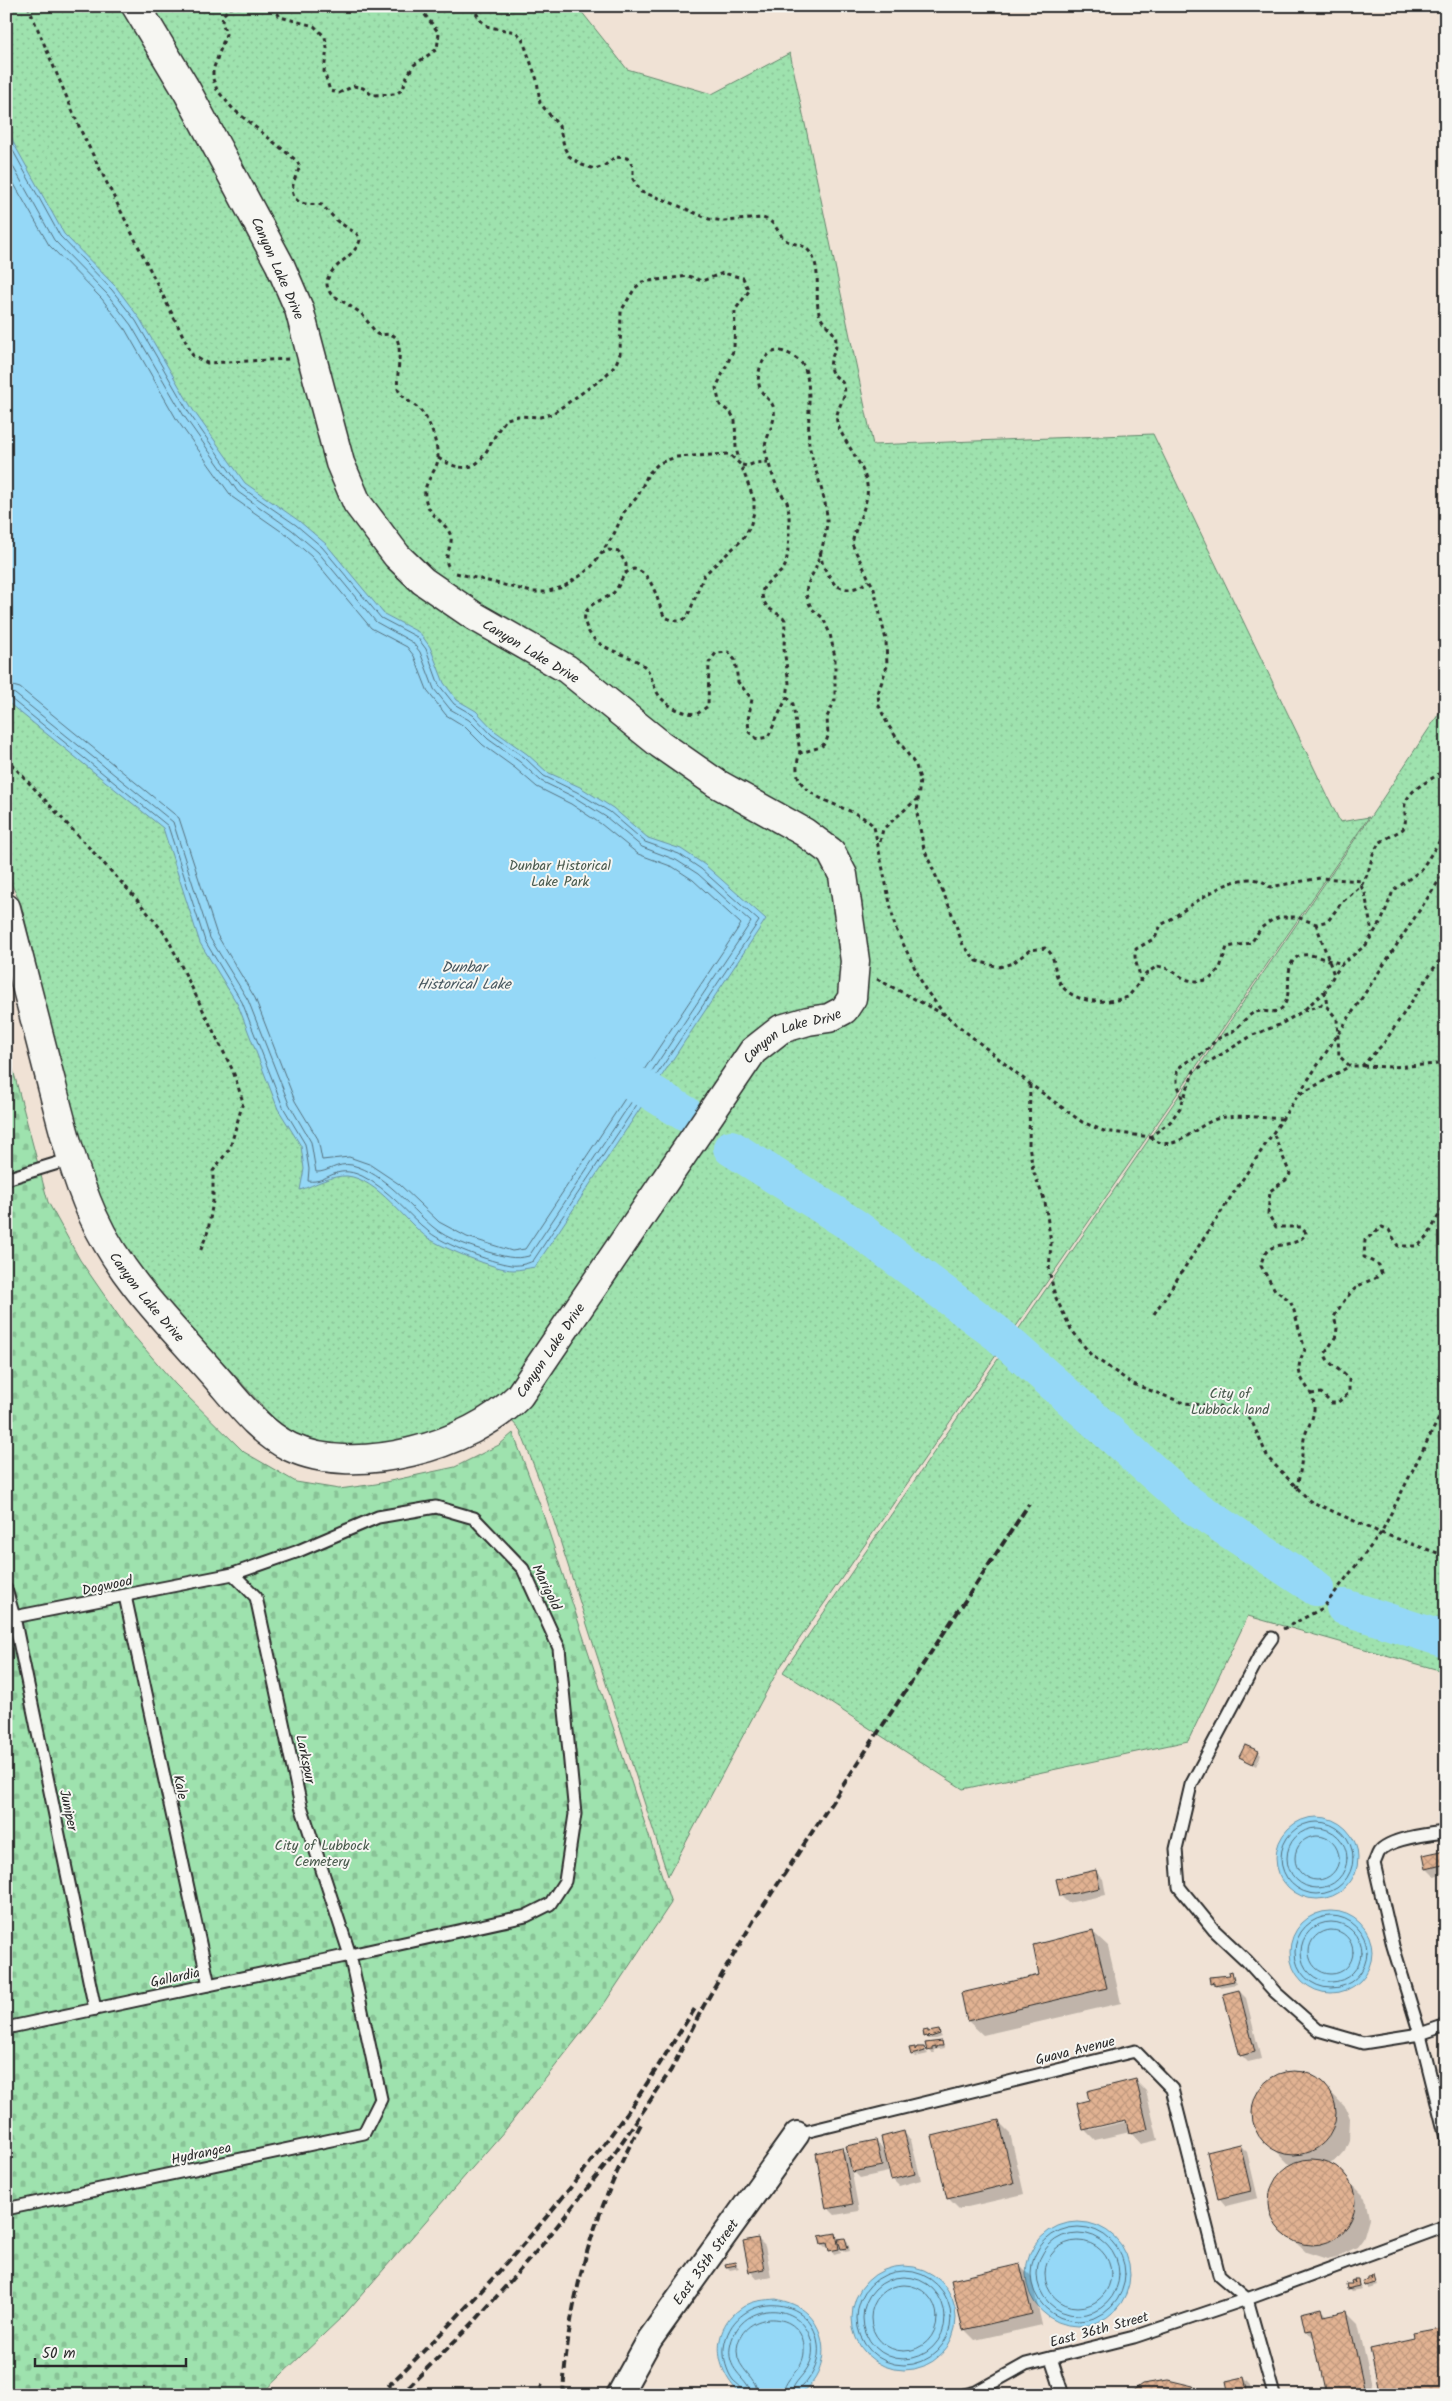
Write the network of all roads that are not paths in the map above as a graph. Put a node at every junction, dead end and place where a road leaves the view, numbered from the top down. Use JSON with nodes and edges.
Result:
{"nodes":[{"id":1,"x":136,"y":6,"type":"edge"},
{"id":2,"x":6,"y":908,"type":"edge"},
{"id":3,"x":71,"y":1160,"type":"junction"},
{"id":4,"x":6,"y":1179,"type":"edge"},
{"id":5,"x":233,"y":1574,"type":"junction"},
{"id":6,"x":6,"y":1589,"type":"edge"},
{"id":7,"x":124,"y":1596,"type":"junction"},
{"id":8,"x":14,"y":1617,"type":"junction"},
{"id":9,"x":1272,"y":1638,"type":"road end"},
{"id":10,"x":1446,"y":1832,"type":"edge"},
{"id":11,"x":550,"y":1904,"type":"joint"},
{"id":12,"x":350,"y":1955,"type":"junction"},
{"id":13,"x":209,"y":1985,"type":"junction"},
{"id":14,"x":95,"y":2009,"type":"junction"},
{"id":15,"x":1446,"y":2025,"type":"edge"},
{"id":16,"x":6,"y":2028,"type":"edge"},
{"id":17,"x":1420,"y":2034,"type":"junction"},
{"id":18,"x":797,"y":2134,"type":"joint"},
{"id":19,"x":1446,"y":2138,"type":"edge"},
{"id":20,"x":6,"y":2209,"type":"edge"},
{"id":21,"x":1446,"y":2226,"type":"edge"},
{"id":22,"x":1247,"y":2299,"type":"junction"},
{"id":23,"x":1051,"y":2358,"type":"junction"},
{"id":24,"x":619,"y":2395,"type":"edge"},
{"id":25,"x":964,"y":2395,"type":"edge"},
{"id":26,"x":1062,"y":2395,"type":"edge"},
{"id":27,"x":1274,"y":2395,"type":"edge"}],
"edges":[{"from":1,"to":3,"type":"street","name":"Canyon Lake Drive"},
{"from":2,"to":3,"type":"street","name":"Canyon Lake Drive"},
{"from":3,"to":4,"type":"lane"},
{"from":5,"to":7,"type":"lane","name":"Dogwood"},
{"from":5,"to":11,"type":"lane","name":"Marigold"},
{"from":5,"to":12,"type":"lane","name":"Larkspur"},
{"from":6,"to":8,"type":"lane"},
{"from":7,"to":8,"type":"lane","name":"Dogwood"},
{"from":7,"to":13,"type":"lane","name":"Kale"},
{"from":8,"to":14,"type":"lane","name":"Juniper"},
{"from":9,"to":17,"type":"lane"},
{"from":10,"to":17,"type":"lane"},
{"from":11,"to":12,"type":"lane","name":"Gallardia"},
{"from":12,"to":13,"type":"lane","name":"Gallardia"},
{"from":12,"to":20,"type":"lane","name":"Hydrangea"},
{"from":13,"to":14,"type":"lane","name":"Gallardia"},
{"from":14,"to":16,"type":"lane","name":"Gallardia"},
{"from":15,"to":17,"type":"lane"},
{"from":17,"to":19,"type":"lane"},
{"from":18,"to":22,"type":"lane","name":"Guava Avenue"},
{"from":18,"to":24,"type":"street","name":"East 35th Street"},
{"from":21,"to":22,"type":"lane","name":"East 36th Street"},
{"from":22,"to":23,"type":"lane","name":"East 36th Street"},
{"from":22,"to":27,"type":"lane"},
{"from":23,"to":25,"type":"lane","name":"East 36th Street"},
{"from":23,"to":26,"type":"lane"}]}
